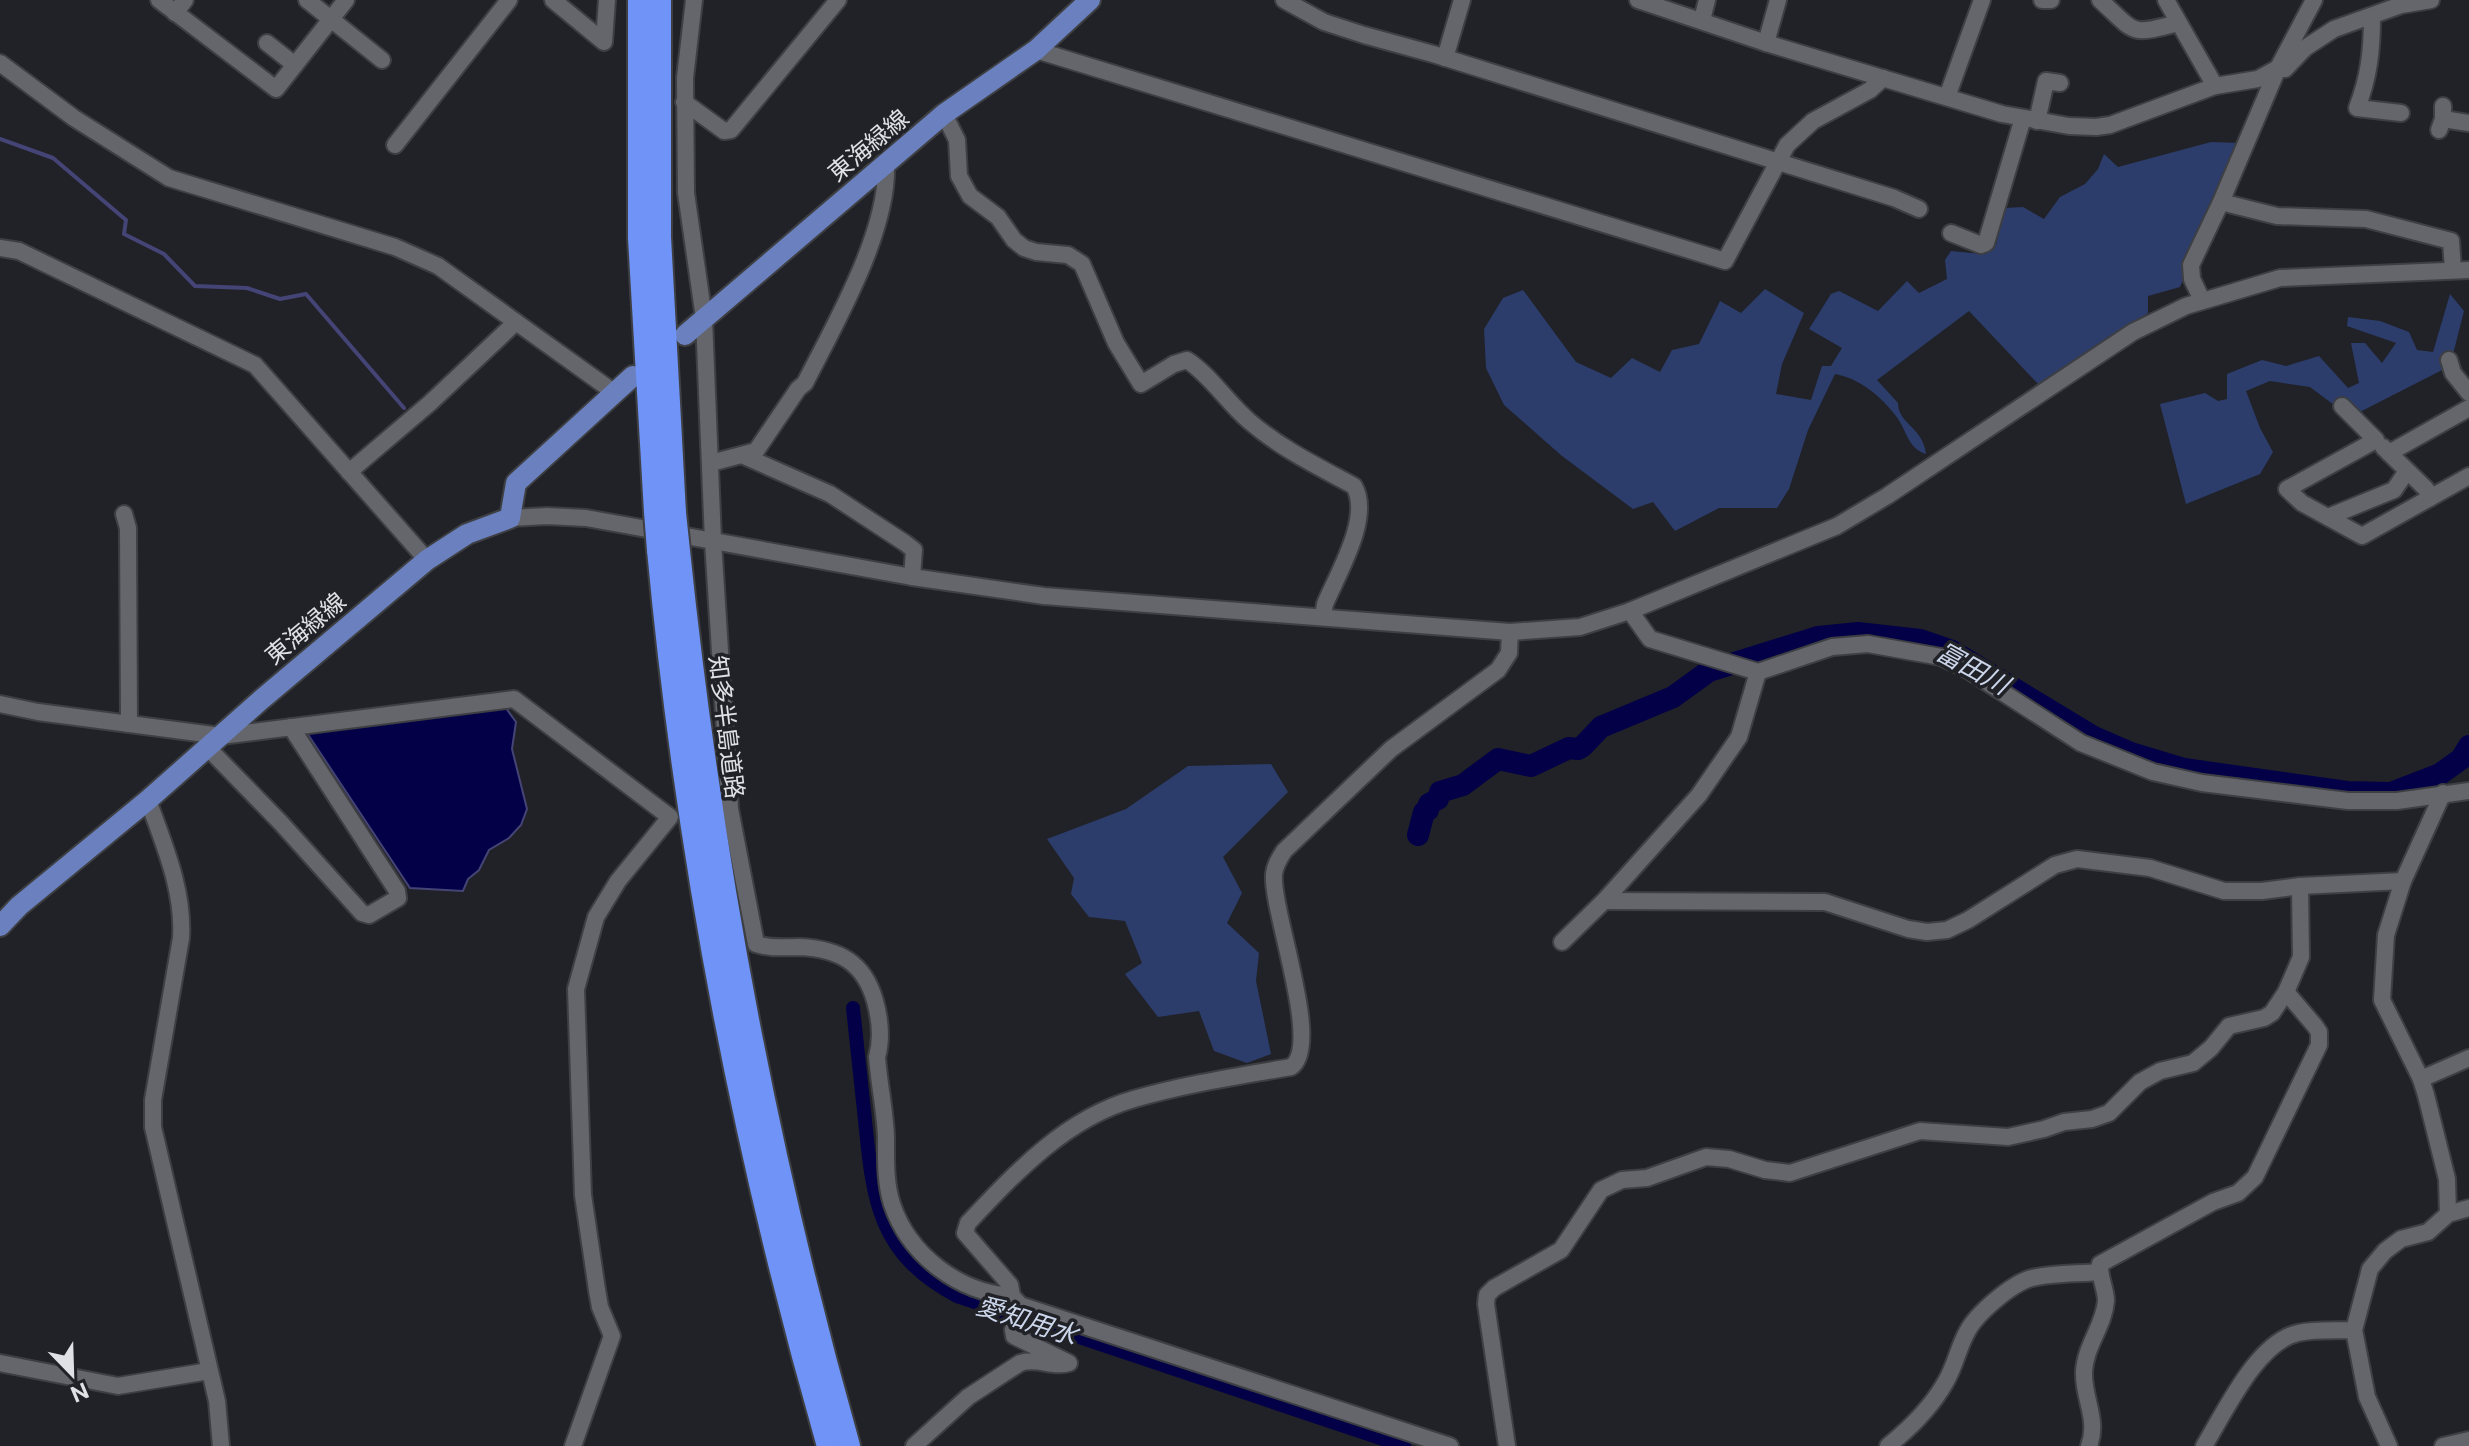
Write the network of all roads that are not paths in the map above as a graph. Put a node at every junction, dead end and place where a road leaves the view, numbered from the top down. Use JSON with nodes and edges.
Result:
{"nodes":[{"id":1,"x":159,"y":0,"type":"edge"},
{"id":2,"x":307,"y":0,"type":"edge"},
{"id":3,"x":346,"y":0,"type":"edge"},
{"id":4,"x":509,"y":0,"type":"edge"},
{"id":5,"x":553,"y":0,"type":"edge"},
{"id":6,"x":607,"y":0,"type":"edge"},
{"id":7,"x":640,"y":0,"type":"edge"},
{"id":8,"x":659,"y":0,"type":"edge"},
{"id":9,"x":694,"y":0,"type":"edge"},
{"id":10,"x":838,"y":0,"type":"edge"},
{"id":11,"x":1090,"y":0,"type":"edge"},
{"id":12,"x":1284,"y":0,"type":"edge"},
{"id":13,"x":1462,"y":0,"type":"edge"},
{"id":14,"x":1638,"y":0,"type":"edge"},
{"id":15,"x":1707,"y":0,"type":"edge"},
{"id":16,"x":1778,"y":0,"type":"edge"},
{"id":17,"x":1982,"y":0,"type":"edge"},
{"id":18,"x":2042,"y":0,"type":"edge"},
{"id":19,"x":2051,"y":0,"type":"edge"},
{"id":20,"x":2100,"y":0,"type":"edge"},
{"id":21,"x":2314,"y":0,"type":"edge"},
{"id":22,"x":2431,"y":0,"type":"edge"},
{"id":23,"x":2171,"y":1,"type":"edge"},
{"id":24,"x":180,"y":6,"type":"edge"},
{"id":25,"x":2372,"y":17,"type":"junction"},
{"id":26,"x":331,"y":19,"type":"junction"},
{"id":27,"x":1702,"y":20,"type":"junction"},
{"id":28,"x":2178,"y":23,"type":"junction"},
{"id":29,"x":267,"y":43,"type":"dead end"},
{"id":30,"x":1766,"y":43,"type":"junction"},
{"id":31,"x":1036,"y":50,"type":"junction"},
{"id":32,"x":1445,"y":58,"type":"junction"},
{"id":33,"x":382,"y":60,"type":"dead end"},
{"id":34,"x":0,"y":63,"type":"edge"},
{"id":35,"x":295,"y":65,"type":"junction"},
{"id":36,"x":2278,"y":68,"type":"junction"},
{"id":37,"x":1883,"y":78,"type":"junction"},
{"id":38,"x":2060,"y":83,"type":"dead end"},
{"id":39,"x":2215,"y":86,"type":"junction"},
{"id":40,"x":1947,"y":97,"type":"junction"},
{"id":41,"x":684,"y":102,"type":"junction"},
{"id":42,"x":2401,"y":113,"type":"dead end"},
{"id":43,"x":944,"y":114,"type":"junction"},
{"id":44,"x":2442,"y":118,"type":"dead end"},
{"id":45,"x":2030,"y":120,"type":"junction"},
{"id":46,"x":2469,"y":123,"type":"edge"},
{"id":47,"x":395,"y":145,"type":"dead end"},
{"id":48,"x":1778,"y":163,"type":"junction"},
{"id":49,"x":886,"y":164,"type":"junction"},
{"id":50,"x":2221,"y":202,"type":"junction"},
{"id":51,"x":1919,"y":209,"type":"dead end"},
{"id":52,"x":1951,"y":233,"type":"dead end"},
{"id":53,"x":0,"y":248,"type":"edge"},
{"id":54,"x":2461,"y":270,"type":"edge"},
{"id":55,"x":2202,"y":300,"type":"junction"},
{"id":56,"x":704,"y":318,"type":"junction"},
{"id":57,"x":516,"y":322,"type":"junction"},
{"id":58,"x":685,"y":335,"type":"dead end"},
{"id":59,"x":2449,"y":360,"type":"dead end"},
{"id":60,"x":633,"y":376,"type":"dead end"},
{"id":61,"x":615,"y":393,"type":"junction"},
{"id":62,"x":2469,"y":393,"type":"edge"},
{"id":63,"x":2342,"y":406,"type":"dead end"},
{"id":64,"x":2469,"y":408,"type":"edge"},
{"id":65,"x":2376,"y":440,"type":"junction"},
{"id":66,"x":2389,"y":453,"type":"junction"},
{"id":67,"x":744,"y":456,"type":"junction"},
{"id":68,"x":711,"y":463,"type":"junction"},
{"id":69,"x":2407,"y":471,"type":"junction"},
{"id":70,"x":349,"y":472,"type":"junction"},
{"id":71,"x":2469,"y":476,"type":"edge"},
{"id":72,"x":2430,"y":498,"type":"junction"},
{"id":73,"x":665,"y":512,"type":"junction"},
{"id":74,"x":124,"y":514,"type":"dead end"},
{"id":75,"x":2328,"y":517,"type":"junction"},
{"id":76,"x":510,"y":518,"type":"junction"},
{"id":77,"x":713,"y":541,"type":"junction"},
{"id":78,"x":668,"y":550,"type":"junction"},
{"id":79,"x":427,"y":560,"type":"junction"},
{"id":80,"x":912,"y":577,"type":"junction"},
{"id":81,"x":1630,"y":611,"type":"junction"},
{"id":82,"x":1323,"y":616,"type":"junction"},
{"id":83,"x":1510,"y":632,"type":"junction"},
{"id":84,"x":1758,"y":672,"type":"junction"},
{"id":85,"x":0,"y":704,"type":"edge"},
{"id":86,"x":129,"y":724,"type":"junction"},
{"id":87,"x":291,"y":727,"type":"junction"},
{"id":88,"x":214,"y":742,"type":"junction"},
{"id":89,"x":2469,"y":791,"type":"edge"},
{"id":90,"x":2443,"y":793,"type":"junction"},
{"id":91,"x":148,"y":800,"type":"junction"},
{"id":92,"x":2403,"y":881,"type":"junction"},
{"id":93,"x":2300,"y":886,"type":"junction"},
{"id":94,"x":1604,"y":901,"type":"junction"},
{"id":95,"x":0,"y":926,"type":"edge"},
{"id":96,"x":1562,"y":942,"type":"dead end"},
{"id":97,"x":2286,"y":992,"type":"junction"},
{"id":98,"x":2469,"y":1058,"type":"edge"},
{"id":99,"x":2421,"y":1079,"type":"junction"},
{"id":100,"x":2469,"y":1208,"type":"edge"},
{"id":101,"x":2448,"y":1214,"type":"junction"},
{"id":102,"x":2099,"y":1272,"type":"junction"},
{"id":103,"x":1016,"y":1300,"type":"junction"},
{"id":104,"x":2354,"y":1330,"type":"junction"},
{"id":105,"x":0,"y":1363,"type":"edge"},
{"id":106,"x":209,"y":1371,"type":"junction"},
{"id":107,"x":2469,"y":1440,"type":"edge"},
{"id":108,"x":221,"y":1446,"type":"edge"},
{"id":109,"x":573,"y":1446,"type":"edge"},
{"id":110,"x":829,"y":1446,"type":"edge"},
{"id":111,"x":848,"y":1446,"type":"edge"},
{"id":112,"x":914,"y":1446,"type":"edge"},
{"id":113,"x":1450,"y":1446,"type":"edge"},
{"id":114,"x":1507,"y":1446,"type":"edge"},
{"id":115,"x":1888,"y":1446,"type":"edge"},
{"id":116,"x":2089,"y":1446,"type":"edge"},
{"id":117,"x":2204,"y":1446,"type":"edge"},
{"id":118,"x":2389,"y":1446,"type":"edge"},
{"id":119,"x":2443,"y":1446,"type":"edge"}],
"edges":[{"from":1,"to":24,"type":"street"},
{"from":2,"to":26,"type":"street"},
{"from":3,"to":26,"type":"street"},
{"from":4,"to":47,"type":"street"},
{"from":5,"to":6,"type":"street"},
{"from":7,"to":73,"type":"highway","name":"知多半島道路"},
{"from":8,"to":73,"type":"highway","name":"知多半島道路"},
{"from":9,"to":41,"type":"street"},
{"from":10,"to":41,"type":"street"},
{"from":11,"to":31,"type":"main road","name":"東海緑線"},
{"from":12,"to":32,"type":"street"},
{"from":13,"to":32,"type":"street"},
{"from":14,"to":27,"type":"street"},
{"from":15,"to":27,"type":"street"},
{"from":16,"to":30,"type":"street"},
{"from":17,"to":40,"type":"street"},
{"from":18,"to":19,"type":"street"},
{"from":20,"to":28,"type":"street"},
{"from":21,"to":36,"type":"street"},
{"from":22,"to":25,"type":"street"},
{"from":23,"to":28,"type":"street"},
{"from":24,"to":35,"type":"street"},
{"from":25,"to":36,"type":"street"},
{"from":25,"to":42,"type":"street"},
{"from":26,"to":33,"type":"street"},
{"from":26,"to":35,"type":"street"},
{"from":27,"to":30,"type":"street"},
{"from":28,"to":39,"type":"street"},
{"from":29,"to":35,"type":"street"},
{"from":30,"to":37,"type":"street"},
{"from":31,"to":43,"type":"main road","name":"東海緑線"},
{"from":31,"to":48,"type":"street"},
{"from":32,"to":48,"type":"street"},
{"from":34,"to":57,"type":"street"},
{"from":36,"to":39,"type":"street"},
{"from":36,"to":50,"type":"street"},
{"from":37,"to":40,"type":"street"},
{"from":37,"to":48,"type":"street"},
{"from":38,"to":45,"type":"street"},
{"from":39,"to":45,"type":"street"},
{"from":40,"to":45,"type":"street"},
{"from":41,"to":56,"type":"street"},
{"from":43,"to":49,"type":"main road","name":"東海緑線"},
{"from":43,"to":82,"type":"street"},
{"from":44,"to":46,"type":"street"},
{"from":45,"to":52,"type":"street"},
{"from":48,"to":51,"type":"street"},
{"from":49,"to":56,"type":"main road","name":"東海緑線"},
{"from":49,"to":67,"type":"street"},
{"from":50,"to":54,"type":"street"},
{"from":50,"to":55,"type":"street"},
{"from":53,"to":70,"type":"street"},
{"from":54,"to":55,"type":"street"},
{"from":55,"to":81,"type":"street"},
{"from":56,"to":58,"type":"main road","name":"東海緑線"},
{"from":56,"to":68,"type":"street"},
{"from":57,"to":61,"type":"street"},
{"from":57,"to":70,"type":"street"},
{"from":59,"to":62,"type":"street"},
{"from":60,"to":61,"type":"main road"},
{"from":61,"to":76,"type":"main road"},
{"from":63,"to":65,"type":"street"},
{"from":64,"to":66,"type":"street"},
{"from":65,"to":66,"type":"street"},
{"from":65,"to":75,"type":"street"},
{"from":66,"to":69,"type":"street"},
{"from":67,"to":68,"type":"street"},
{"from":67,"to":80,"type":"street"},
{"from":68,"to":77,"type":"street"},
{"from":69,"to":72,"type":"street"},
{"from":69,"to":75,"type":"street"},
{"from":70,"to":79,"type":"street"},
{"from":71,"to":72,"type":"street"},
{"from":72,"to":75,"type":"street"},
{"from":73,"to":78,"type":"highway","name":"知多半島道路","bridge":true},
{"from":74,"to":86,"type":"street"},
{"from":76,"to":77,"type":"street"},
{"from":76,"to":79,"type":"main road","name":"東海緑線"},
{"from":77,"to":80,"type":"street"},
{"from":77,"to":103,"type":"street"},
{"from":78,"to":110,"type":"highway","name":"知多半島道路"},
{"from":78,"to":111,"type":"highway","name":"知多半島道路"},
{"from":79,"to":88,"type":"main road","name":"東海緑線"},
{"from":80,"to":82,"type":"street"},
{"from":81,"to":83,"type":"street"},
{"from":81,"to":84,"type":"street"},
{"from":82,"to":83,"type":"street"},
{"from":83,"to":103,"type":"street"},
{"from":84,"to":90,"type":"street"},
{"from":84,"to":94,"type":"street"},
{"from":85,"to":86,"type":"street"},
{"from":86,"to":88,"type":"street"},
{"from":87,"to":88,"type":"street"},
{"from":87,"to":88,"type":"street"},
{"from":87,"to":109,"type":"street"},
{"from":88,"to":91,"type":"main road","name":"東海緑線"},
{"from":89,"to":90,"type":"street"},
{"from":90,"to":92,"type":"street"},
{"from":91,"to":95,"type":"main road","name":"東海緑線"},
{"from":91,"to":106,"type":"street"},
{"from":92,"to":93,"type":"street"},
{"from":92,"to":99,"type":"street"},
{"from":93,"to":94,"type":"street"},
{"from":93,"to":97,"type":"street"},
{"from":94,"to":96,"type":"street"},
{"from":97,"to":102,"type":"street"},
{"from":97,"to":114,"type":"street"},
{"from":98,"to":99,"type":"street"},
{"from":99,"to":101,"type":"street"},
{"from":100,"to":101,"type":"street"},
{"from":101,"to":104,"type":"street"},
{"from":102,"to":115,"type":"street"},
{"from":102,"to":116,"type":"street"},
{"from":103,"to":112,"type":"street"},
{"from":103,"to":113,"type":"street"},
{"from":104,"to":117,"type":"street"},
{"from":104,"to":118,"type":"street"},
{"from":105,"to":106,"type":"street"},
{"from":106,"to":108,"type":"street"},
{"from":107,"to":119,"type":"street"}]}
